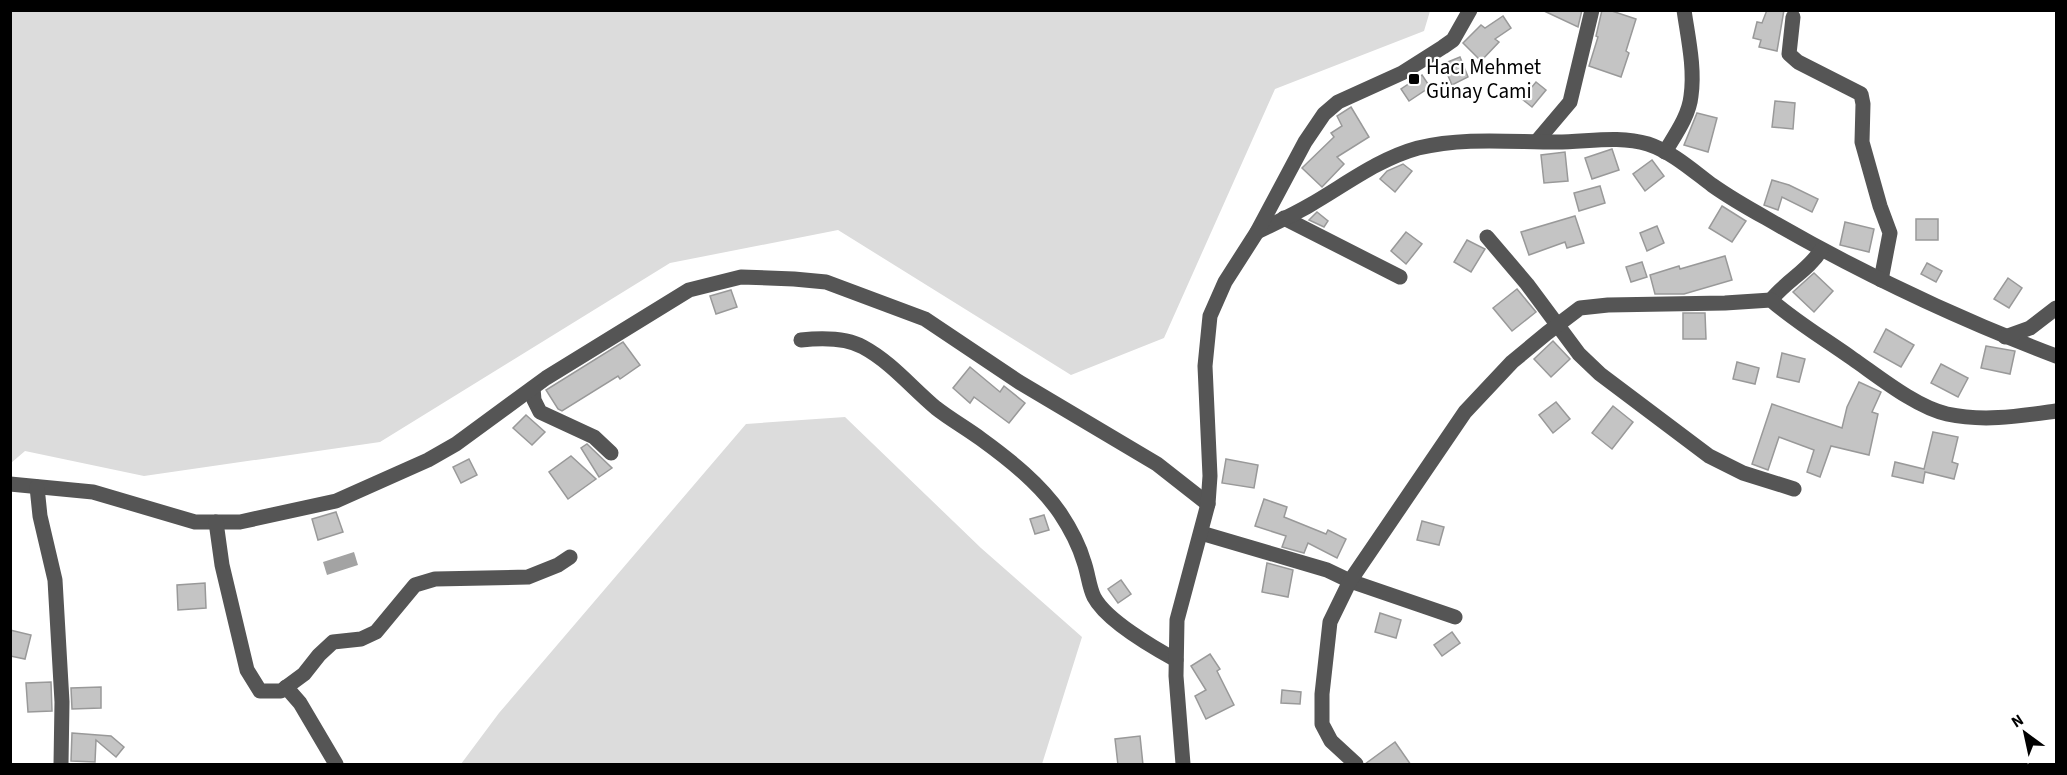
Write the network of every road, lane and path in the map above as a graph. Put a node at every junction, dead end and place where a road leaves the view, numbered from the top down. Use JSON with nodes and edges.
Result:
{"nodes":[{"id":1,"x":1470,"y":10,"type":"edge"},
{"id":2,"x":1592,"y":10,"type":"edge"},
{"id":3,"x":1684,"y":10,"type":"edge"},
{"id":4,"x":1793,"y":17,"type":"dead end"},
{"id":5,"x":1537,"y":141,"type":"junction"},
{"id":6,"x":1665,"y":152,"type":"junction"},
{"id":7,"x":1284,"y":218,"type":"junction"},
{"id":8,"x":1257,"y":232,"type":"junction"},
{"id":9,"x":1487,"y":237,"type":"dead end"},
{"id":10,"x":1821,"y":250,"type":"junction"},
{"id":11,"x":1400,"y":277,"type":"dead end"},
{"id":12,"x":1881,"y":280,"type":"junction"},
{"id":13,"x":1771,"y":300,"type":"junction"},
{"id":14,"x":2056,"y":308,"type":"edge"},
{"id":15,"x":1557,"y":325,"type":"junction"},
{"id":16,"x":2005,"y":336,"type":"junction"},
{"id":17,"x":801,"y":340,"type":"dead end"},
{"id":18,"x":2056,"y":356,"type":"edge"},
{"id":19,"x":533,"y":388,"type":"junction"},
{"id":20,"x":2056,"y":411,"type":"edge"},
{"id":21,"x":611,"y":453,"type":"dead end"},
{"id":22,"x":10,"y":484,"type":"edge"},
{"id":23,"x":38,"y":487,"type":"junction"},
{"id":24,"x":1794,"y":489,"type":"dead end"},
{"id":25,"x":1208,"y":504,"type":"junction"},
{"id":26,"x":216,"y":522,"type":"junction"},
{"id":27,"x":1201,"y":533,"type":"junction"},
{"id":28,"x":570,"y":557,"type":"dead end"},
{"id":29,"x":1350,"y":581,"type":"junction"},
{"id":30,"x":1455,"y":617,"type":"dead end"},
{"id":31,"x":1176,"y":660,"type":"junction"},
{"id":32,"x":286,"y":687,"type":"junction"},
{"id":33,"x":61,"y":765,"type":"edge"},
{"id":34,"x":336,"y":765,"type":"edge"},
{"id":35,"x":1183,"y":765,"type":"edge"},
{"id":36,"x":1356,"y":765,"type":"edge"}],
"edges":[{"from":1,"to":8,"type":"street"},
{"from":2,"to":5,"type":"street"},
{"from":3,"to":6,"type":"street"},
{"from":4,"to":12,"type":"street"},
{"from":5,"to":6,"type":"street"},
{"from":5,"to":7,"type":"street"},
{"from":6,"to":10,"type":"street"},
{"from":7,"to":8,"type":"street"},
{"from":7,"to":11,"type":"street"},
{"from":8,"to":25,"type":"street"},
{"from":9,"to":15,"type":"street"},
{"from":10,"to":12,"type":"street"},
{"from":10,"to":13,"type":"street"},
{"from":12,"to":16,"type":"street"},
{"from":13,"to":15,"type":"street"},
{"from":13,"to":20,"type":"street"},
{"from":14,"to":16,"type":"street"},
{"from":15,"to":24,"type":"street"},
{"from":15,"to":29,"type":"street"},
{"from":16,"to":18,"type":"street"},
{"from":17,"to":31,"type":"street"},
{"from":19,"to":21,"type":"street"},
{"from":19,"to":25,"type":"street"},
{"from":19,"to":26,"type":"street"},
{"from":22,"to":23,"type":"street"},
{"from":23,"to":26,"type":"street"},
{"from":23,"to":33,"type":"street"},
{"from":25,"to":27,"type":"street"},
{"from":26,"to":32,"type":"street"},
{"from":27,"to":29,"type":"street"},
{"from":27,"to":31,"type":"street"},
{"from":28,"to":32,"type":"street"},
{"from":29,"to":30,"type":"street"},
{"from":29,"to":36,"type":"street"},
{"from":31,"to":35,"type":"street"},
{"from":32,"to":34,"type":"street"}]}
